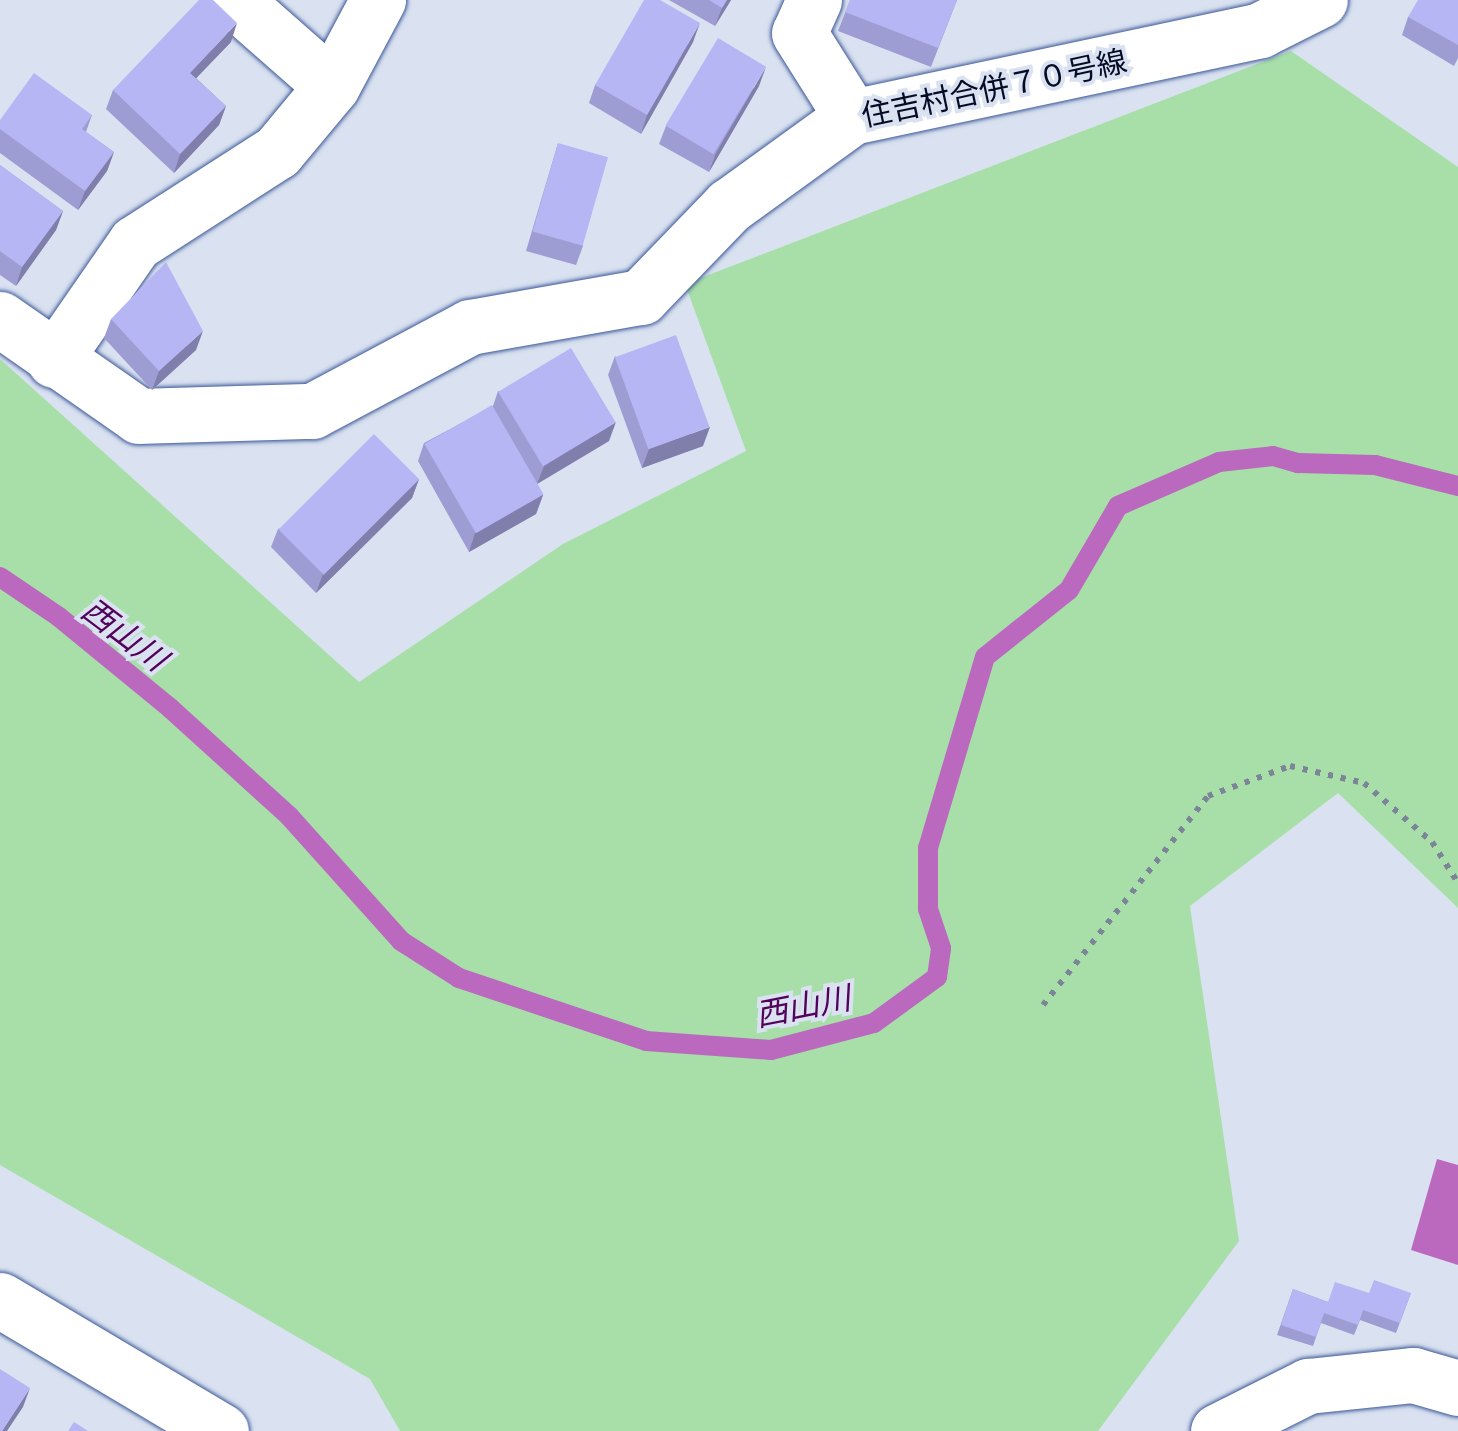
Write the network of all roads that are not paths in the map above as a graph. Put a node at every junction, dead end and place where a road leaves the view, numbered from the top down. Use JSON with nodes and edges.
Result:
{"nodes":[{"id":1,"x":234,"y":0,"type":"edge"},
{"id":2,"x":378,"y":0,"type":"edge"},
{"id":3,"x":814,"y":0,"type":"edge"},
{"id":4,"x":1320,"y":0,"type":"edge"},
{"id":5,"x":332,"y":86,"type":"junction"},
{"id":6,"x":852,"y":117,"type":"junction"},
{"id":7,"x":0,"y":319,"type":"edge"},
{"id":8,"x":54,"y":360,"type":"junction"},
{"id":9,"x":0,"y":1300,"type":"edge"},
{"id":10,"x":1458,"y":1388,"type":"edge"},
{"id":11,"x":220,"y":1431,"type":"edge"},
{"id":12,"x":1218,"y":1431,"type":"edge"}],
"edges":[{"from":1,"to":5,"type":"street"},
{"from":2,"to":5,"type":"street"},
{"from":3,"to":6,"type":"street"},
{"from":4,"to":6,"type":"street","name":"住吉村合併７０号線"},
{"from":5,"to":8,"type":"street"},
{"from":6,"to":8,"type":"street","name":"住吉村合併７０号線"},
{"from":7,"to":8,"type":"street","name":"住吉村合併７０号線"},
{"from":9,"to":11,"type":"street"},
{"from":10,"to":12,"type":"street"}]}
